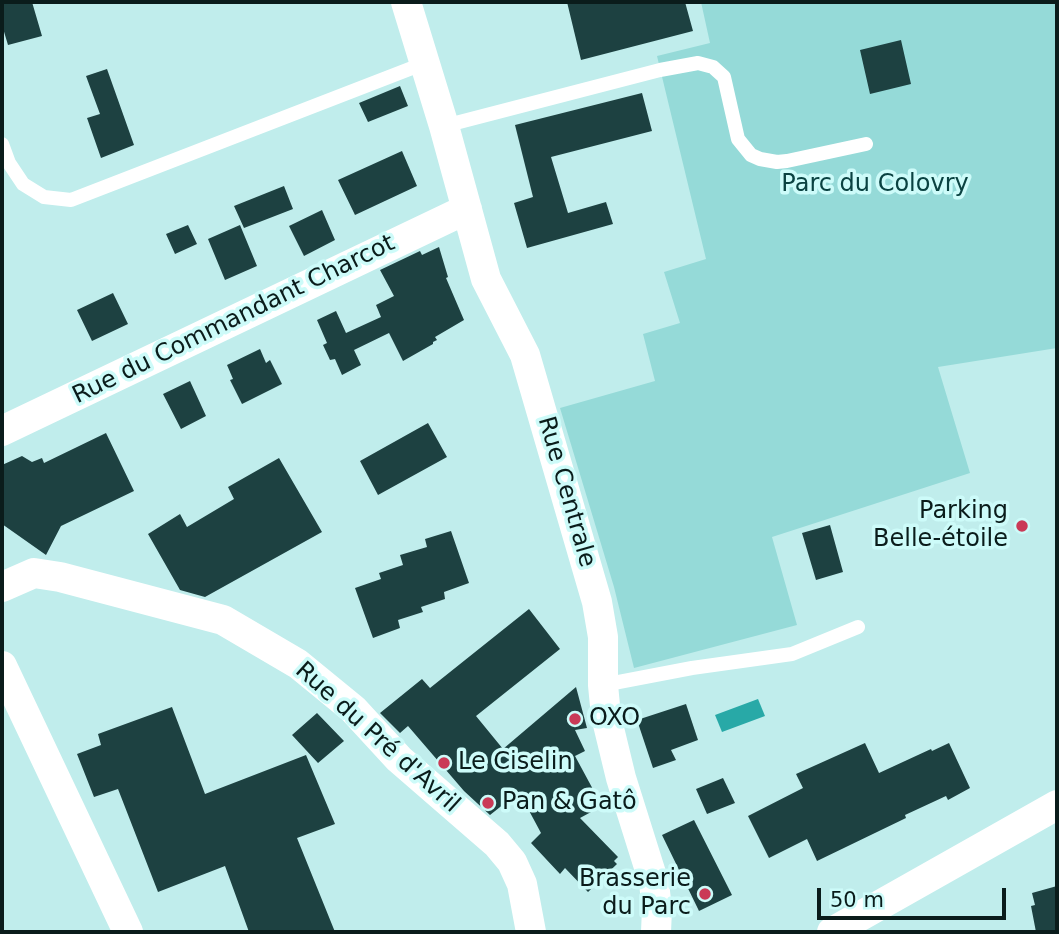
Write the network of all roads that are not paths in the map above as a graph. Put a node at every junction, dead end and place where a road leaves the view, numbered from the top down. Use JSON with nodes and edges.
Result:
{"nodes":[{"id":1,"x":406,"y":2,"type":"edge"},
{"id":2,"x":425,"y":63,"type":"junction"},
{"id":3,"x":444,"y":125,"type":"junction"},
{"id":4,"x":2,"y":144,"type":"edge"},
{"id":5,"x":866,"y":144,"type":"dead end"},
{"id":6,"x":467,"y":209,"type":"junction"},
{"id":7,"x":2,"y":431,"type":"edge"},
{"id":8,"x":2,"y":587,"type":"edge"},
{"id":9,"x":858,"y":627,"type":"dead end"},
{"id":10,"x":2,"y":666,"type":"edge"},
{"id":11,"x":603,"y":685,"type":"junction"},
{"id":12,"x":1057,"y":805,"type":"edge"},
{"id":13,"x":128,"y":932,"type":"edge"},
{"id":14,"x":531,"y":932,"type":"edge"},
{"id":15,"x":656,"y":932,"type":"edge"},
{"id":16,"x":831,"y":932,"type":"edge"}],
"edges":[{"from":1,"to":2,"type":"street","name":"Rue Centrale"},
{"from":2,"to":3,"type":"street","name":"Rue Centrale"},
{"from":2,"to":4,"type":"lane"},
{"from":3,"to":5,"type":"lane"},
{"from":3,"to":6,"type":"street","name":"Rue Centrale"},
{"from":6,"to":7,"type":"street","name":"Rue du Commandant Charcot"},
{"from":6,"to":11,"type":"street","name":"Rue Centrale"},
{"from":8,"to":14,"type":"street","name":"Rue du Pré d'Avril"},
{"from":9,"to":11,"type":"lane"},
{"from":10,"to":13,"type":"street"},
{"from":11,"to":15,"type":"street","name":"Rue Centrale"},
{"from":12,"to":16,"type":"street"}]}
